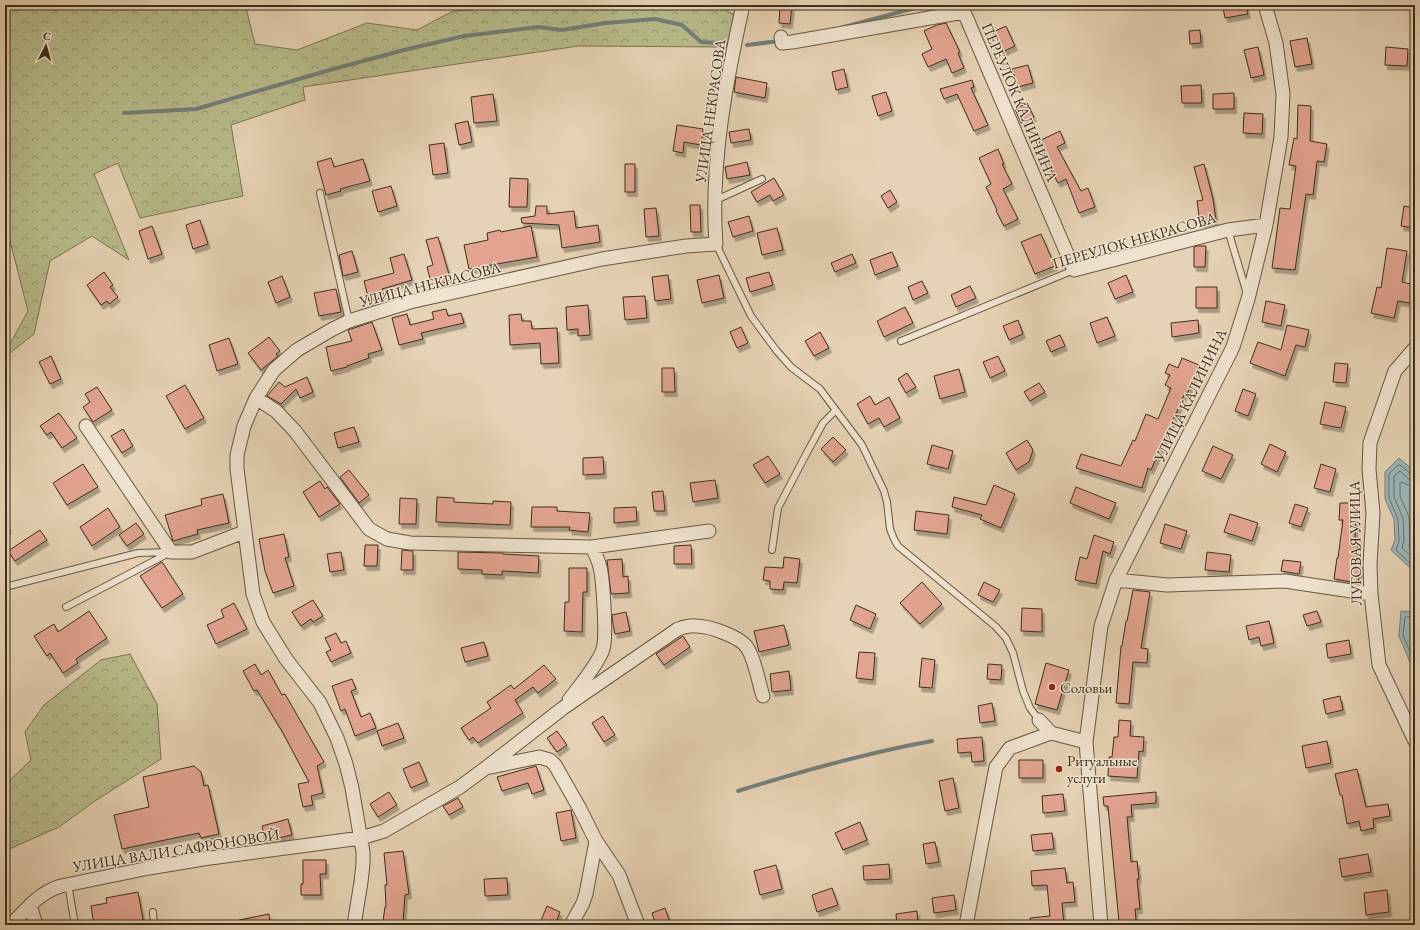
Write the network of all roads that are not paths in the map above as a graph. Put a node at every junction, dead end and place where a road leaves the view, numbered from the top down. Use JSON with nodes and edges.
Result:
{"nodes":[{"id":1,"x":743,"y":5,"type":"edge"},
{"id":2,"x":1265,"y":5,"type":"edge"},
{"id":3,"x":781,"y":40,"type":"dead end"},
{"id":4,"x":762,"y":179,"type":"dead end"},
{"id":5,"x":320,"y":193,"type":"dead end"},
{"id":6,"x":714,"y":200,"type":"junction"},
{"id":7,"x":1266,"y":225,"type":"junction"},
{"id":8,"x":1228,"y":230,"type":"junction"},
{"id":9,"x":716,"y":244,"type":"junction"},
{"id":10,"x":1074,"y":270,"type":"junction"},
{"id":11,"x":1248,"y":299,"type":"junction"},
{"id":12,"x":349,"y":321,"type":"junction"},
{"id":13,"x":901,"y":341,"type":"dead end"},
{"id":14,"x":1415,"y":348,"type":"edge"},
{"id":15,"x":256,"y":398,"type":"junction"},
{"id":16,"x":835,"y":411,"type":"junction"},
{"id":17,"x":86,"y":426,"type":"dead end"},
{"id":18,"x":709,"y":531,"type":"dead end"},
{"id":19,"x":244,"y":532,"type":"junction"},
{"id":20,"x":592,"y":547,"type":"junction"},
{"id":21,"x":772,"y":550,"type":"dead end"},
{"id":22,"x":171,"y":552,"type":"junction"},
{"id":23,"x":1116,"y":580,"type":"junction"},
{"id":24,"x":5,"y":587,"type":"edge"},
{"id":25,"x":1371,"y":594,"type":"junction"},
{"id":26,"x":66,"y":607,"type":"dead end"},
{"id":27,"x":763,"y":696,"type":"dead end"},
{"id":28,"x":563,"y":708,"type":"junction"},
{"id":29,"x":1039,"y":720,"type":"joint"},
{"id":30,"x":1051,"y":733,"type":"junction"},
{"id":31,"x":1415,"y":741,"type":"edge"},
{"id":32,"x":1086,"y":742,"type":"junction"},
{"id":33,"x":487,"y":768,"type":"junction"},
{"id":34,"x":361,"y":838,"type":"junction"},
{"id":35,"x":596,"y":841,"type":"junction"},
{"id":36,"x":68,"y":884,"type":"junction"},
{"id":37,"x":30,"y":904,"type":"junction"},
{"id":38,"x":153,"y":912,"type":"dead end"},
{"id":39,"x":11,"y":925,"type":"edge"},
{"id":40,"x":36,"y":925,"type":"edge"},
{"id":41,"x":75,"y":925,"type":"edge"},
{"id":42,"x":154,"y":925,"type":"edge"},
{"id":43,"x":354,"y":925,"type":"edge"},
{"id":44,"x":571,"y":925,"type":"edge"},
{"id":45,"x":638,"y":925,"type":"edge"},
{"id":46,"x":966,"y":925,"type":"edge"},
{"id":47,"x":1101,"y":925,"type":"edge"}],
"edges":[{"from":1,"to":6,"type":"street","name":"УЛИЦА НЕКРАСОВА"},
{"from":2,"to":7,"type":"street","name":"УЛИЦА КАЛИНИНА"},
{"from":3,"to":10,"type":"street","name":"ПЕРЕУЛОК КАЛИНИНА"},
{"from":4,"to":6,"type":"lane"},
{"from":5,"to":12,"type":"lane"},
{"from":6,"to":9,"type":"street","name":"УЛИЦА НЕКРАСОВА"},
{"from":7,"to":8,"type":"street","name":"ПЕРЕУЛОК НЕКРАСОВА"},
{"from":7,"to":11,"type":"street","name":"УЛИЦА КАЛИНИНА"},
{"from":8,"to":10,"type":"street","name":"ПЕРЕУЛОК НЕКРАСОВА"},
{"from":8,"to":11,"type":"lane"},
{"from":9,"to":12,"type":"street","name":"УЛИЦА НЕКРАСОВА"},
{"from":9,"to":16,"type":"lane"},
{"from":10,"to":13,"type":"lane","name":"ПЕРЕУЛОК НЕКРАСОВА"},
{"from":11,"to":23,"type":"street","name":"УЛИЦА КАЛИНИНА"},
{"from":12,"to":15,"type":"street","name":"УЛИЦА НЕКРАСОВА"},
{"from":14,"to":25,"type":"street","name":"ЛУГОВАЯ УЛИЦА"},
{"from":15,"to":19,"type":"street","name":"УЛИЦА НЕКРАСОВА"},
{"from":15,"to":20,"type":"street"},
{"from":16,"to":21,"type":"lane"},
{"from":16,"to":29,"type":"lane"},
{"from":17,"to":22,"type":"street"},
{"from":18,"to":20,"type":"street"},
{"from":19,"to":22,"type":"street"},
{"from":19,"to":34,"type":"street","name":"УЛИЦА НЕКРАСОВА"},
{"from":20,"to":28,"type":"street"},
{"from":22,"to":24,"type":"lane"},
{"from":22,"to":26,"type":"lane"},
{"from":23,"to":25,"type":"street"},
{"from":23,"to":32,"type":"street","name":"УЛИЦА КАЛИНИНА"},
{"from":25,"to":31,"type":"street","name":"ЛУГОВАЯ УЛИЦА"},
{"from":27,"to":28,"type":"street"},
{"from":28,"to":33,"type":"street","name":"УЛИЦА ВАЛИ САФРОНОВОЙ"},
{"from":29,"to":30,"type":"street"},
{"from":30,"to":32,"type":"street"},
{"from":30,"to":46,"type":"street"},
{"from":32,"to":47,"type":"street","name":"УЛИЦА КАЛИНИНА"},
{"from":33,"to":34,"type":"street","name":"УЛИЦА ВАЛИ САФРОНОВОЙ"},
{"from":33,"to":35,"type":"street"},
{"from":34,"to":36,"type":"street","name":"УЛИЦА ВАЛИ САФРОНОВОЙ"},
{"from":34,"to":43,"type":"street","name":"УЛИЦА НЕКРАСОВА"},
{"from":35,"to":44,"type":"street"},
{"from":35,"to":45,"type":"street"},
{"from":36,"to":37,"type":"street","name":"УЛИЦА ВАЛИ САФРОНОВОЙ"},
{"from":36,"to":41,"type":"lane"},
{"from":37,"to":39,"type":"street","name":"УЛИЦА ВАЛИ САФРОНОВОЙ"},
{"from":37,"to":40,"type":"street"},
{"from":38,"to":42,"type":"lane"}]}
